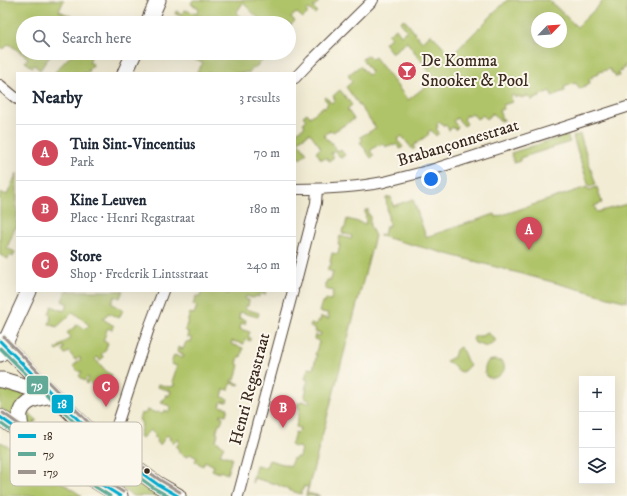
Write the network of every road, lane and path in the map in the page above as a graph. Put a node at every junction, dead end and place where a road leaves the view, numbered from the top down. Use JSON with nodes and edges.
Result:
{"nodes":[{"id":1,"x":158,"y":0,"type":"edge"},
{"id":2,"x":373,"y":0,"type":"edge"},
{"id":3,"x":151,"y":16,"type":"edge"},
{"id":4,"x":131,"y":60,"type":"edge"},
{"id":5,"x":125,"y":72,"type":"edge"},
{"id":6,"x":296,"y":77,"type":"edge"},
{"id":7,"x":0,"y":85,"type":"edge"},
{"id":8,"x":16,"y":97,"type":"edge"},
{"id":9,"x":627,"y":107,"type":"edge"},
{"id":10,"x":296,"y":189,"type":"edge"},
{"id":11,"x":317,"y":189,"type":"junction"},
{"id":12,"x":296,"y":281,"type":"edge"},
{"id":13,"x":29,"y":292,"type":"edge"},
{"id":14,"x":163,"y":292,"type":"edge"},
{"id":15,"x":293,"y":292,"type":"edge"},
{"id":16,"x":1,"y":348,"type":"edge"},
{"id":17,"x":0,"y":380,"type":"edge"},
{"id":18,"x":53,"y":395,"type":"junction"},
{"id":19,"x":0,"y":417,"type":"edge"},
{"id":20,"x":16,"y":422,"type":"edge"},
{"id":21,"x":81,"y":422,"type":"edge"},
{"id":22,"x":118,"y":422,"type":"edge"},
{"id":23,"x":10,"y":427,"type":"edge"},
{"id":24,"x":142,"y":473,"type":"edge"},
{"id":25,"x":104,"y":486,"type":"edge"},
{"id":26,"x":120,"y":496,"type":"edge"},
{"id":27,"x":178,"y":496,"type":"edge"},
{"id":28,"x":238,"y":496,"type":"edge"}],
"edges":[{"from":1,"to":3,"type":"main road"},
{"from":2,"to":6,"type":"street"},
{"from":4,"to":5,"type":"main road"},
{"from":7,"to":8,"type":"street"},
{"from":9,"to":11,"type":"street","name":"Brabançonnestraat"},
{"from":10,"to":11,"type":"street","name":"Brabançonnestraat"},
{"from":11,"to":12,"type":"street"},
{"from":13,"to":16,"type":"main road"},
{"from":14,"to":22,"type":"street"},
{"from":15,"to":28,"type":"street","name":"Henri Regastraat"},
{"from":16,"to":18,"type":"main road"},
{"from":17,"to":18,"type":"main road"},
{"from":18,"to":20,"type":"main road"},
{"from":18,"to":21,"type":"main road"},
{"from":19,"to":23,"type":"main road"},
{"from":24,"to":27,"type":"main road"},
{"from":25,"to":26,"type":"main road"}]}
